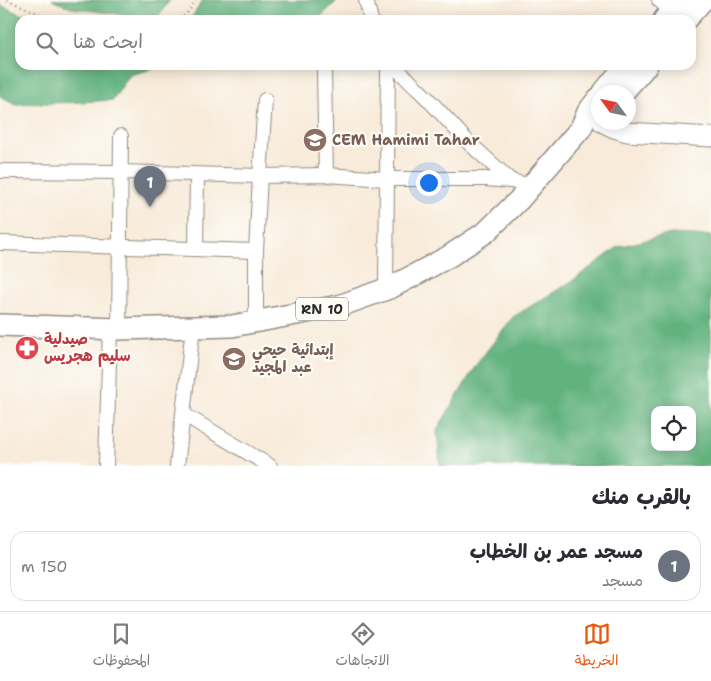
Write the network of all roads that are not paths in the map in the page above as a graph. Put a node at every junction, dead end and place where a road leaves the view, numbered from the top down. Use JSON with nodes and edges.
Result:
{"nodes":[{"id":1,"x":366,"y":0,"type":"edge"},
{"id":2,"x":703,"y":0,"type":"edge"},
{"id":3,"x":673,"y":12,"type":"edge"},
{"id":4,"x":370,"y":15,"type":"edge"},
{"id":5,"x":388,"y":70,"type":"edge"},
{"id":6,"x":399,"y":70,"type":"edge"},
{"id":7,"x":622,"y":70,"type":"edge"},
{"id":8,"x":642,"y":70,"type":"edge"},
{"id":9,"x":324,"y":71,"type":"dead end"},
{"id":10,"x":610,"y":85,"type":"edge"},
{"id":11,"x":629,"y":85,"type":"edge"},
{"id":12,"x":265,"y":100,"type":"dead end"},
{"id":13,"x":591,"y":120,"type":"edge"},
{"id":14,"x":620,"y":130,"type":"edge"},
{"id":15,"x":121,"y":136,"type":"dead end"},
{"id":16,"x":711,"y":137,"type":"edge"},
{"id":17,"x":0,"y":171,"type":"edge"},
{"id":18,"x":121,"y":172,"type":"junction"},
{"id":19,"x":197,"y":174,"type":"junction"},
{"id":20,"x":326,"y":175,"type":"junction"},
{"id":21,"x":260,"y":176,"type":"junction"},
{"id":22,"x":387,"y":179,"type":"junction"},
{"id":23,"x":511,"y":181,"type":"junction"},
{"id":24,"x":532,"y":186,"type":"junction"},
{"id":25,"x":0,"y":243,"type":"edge"},
{"id":26,"x":120,"y":248,"type":"junction"},
{"id":27,"x":196,"y":249,"type":"junction"},
{"id":28,"x":256,"y":251,"type":"junction"},
{"id":29,"x":386,"y":289,"type":"junction"},
{"id":30,"x":256,"y":322,"type":"junction"},
{"id":31,"x":0,"y":325,"type":"edge"},
{"id":32,"x":193,"y":327,"type":"junction"},
{"id":33,"x":115,"y":328,"type":"junction"},
{"id":34,"x":183,"y":414,"type":"junction"},
{"id":35,"x":106,"y":466,"type":"edge"},
{"id":36,"x":177,"y":466,"type":"edge"},
{"id":37,"x":270,"y":466,"type":"edge"}],
"edges":[{"from":1,"to":4,"type":"street"},
{"from":2,"to":3,"type":"main road"},
{"from":5,"to":22,"type":"street"},
{"from":6,"to":23,"type":"street"},
{"from":7,"to":10,"type":"main road"},
{"from":8,"to":11,"type":"main road"},
{"from":9,"to":20,"type":"street"},
{"from":12,"to":21,"type":"street"},
{"from":13,"to":24,"type":"main road","number":"RN 10"},
{"from":14,"to":16,"type":"street"},
{"from":15,"to":18,"type":"street"},
{"from":17,"to":18,"type":"street"},
{"from":18,"to":19,"type":"street"},
{"from":18,"to":26,"type":"street"},
{"from":19,"to":21,"type":"street"},
{"from":19,"to":27,"type":"street"},
{"from":20,"to":21,"type":"street"},
{"from":20,"to":22,"type":"street"},
{"from":21,"to":28,"type":"street"},
{"from":22,"to":23,"type":"street"},
{"from":22,"to":29,"type":"street"},
{"from":23,"to":24,"type":"street"},
{"from":24,"to":29,"type":"main road","number":"RN 10"},
{"from":25,"to":26,"type":"street"},
{"from":26,"to":27,"type":"street"},
{"from":26,"to":33,"type":"street"},
{"from":27,"to":28,"type":"street"},
{"from":28,"to":30,"type":"street"},
{"from":29,"to":30,"type":"main road","number":"RN 10"},
{"from":30,"to":32,"type":"main road","number":"RN 10"},
{"from":31,"to":33,"type":"main road","number":"RN 10"},
{"from":32,"to":33,"type":"main road","number":"RN 10"},
{"from":32,"to":34,"type":"street"},
{"from":33,"to":35,"type":"street"},
{"from":34,"to":36,"type":"street"},
{"from":34,"to":37,"type":"street"}]}
